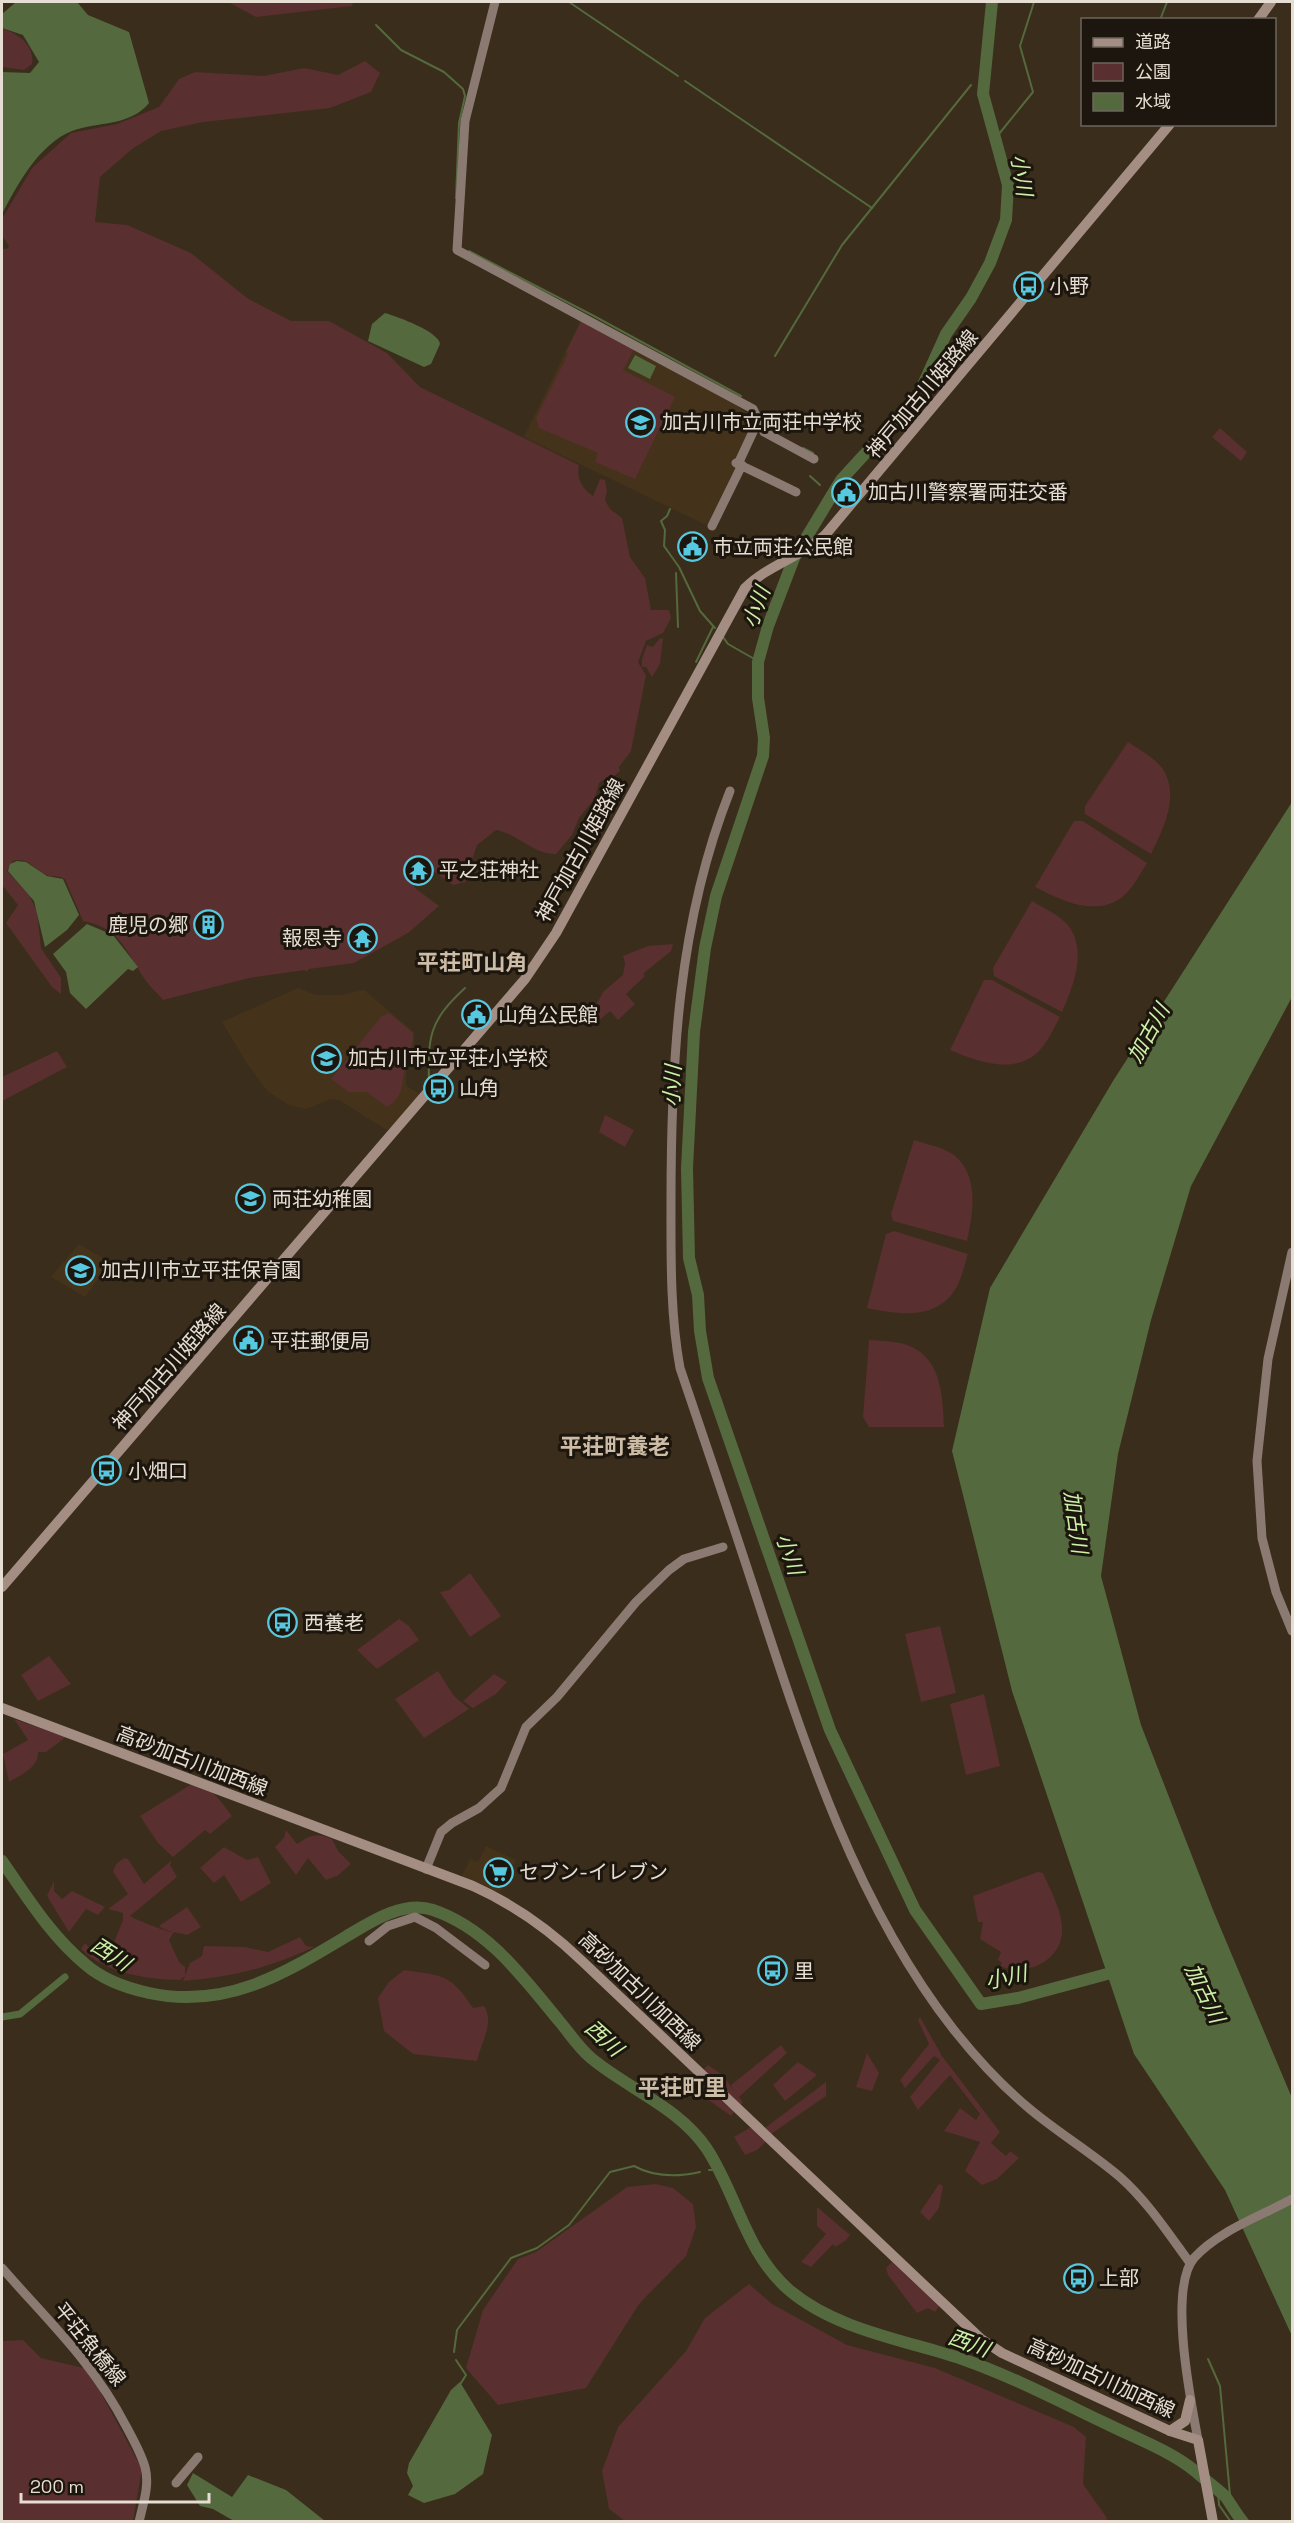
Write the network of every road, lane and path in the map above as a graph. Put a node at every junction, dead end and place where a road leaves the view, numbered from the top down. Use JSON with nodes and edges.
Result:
{"nodes":[{"id":1,"x":495,"y":2,"type":"edge"},
{"id":2,"x":1271,"y":2,"type":"edge"},
{"id":3,"x":1259,"y":18,"type":"edge"},
{"id":4,"x":1168,"y":126,"type":"edge"},
{"id":5,"x":758,"y":421,"type":"junction"},
{"id":6,"x":814,"y":459,"type":"dead end"},
{"id":7,"x":738,"y":464,"type":"junction"},
{"id":8,"x":796,"y":492,"type":"dead end"},
{"id":9,"x":712,"y":526,"type":"dead end"},
{"id":10,"x":730,"y":791,"type":"dead end"},
{"id":11,"x":1293,"y":1252,"type":"edge"},
{"id":12,"x":723,"y":1547,"type":"dead end"},
{"id":13,"x":2,"y":1587,"type":"edge"},
{"id":14,"x":1293,"y":1631,"type":"edge"},
{"id":15,"x":2,"y":1708,"type":"edge"},
{"id":16,"x":426,"y":1869,"type":"junction"},
{"id":17,"x":369,"y":1941,"type":"dead end"},
{"id":18,"x":485,"y":1965,"type":"dead end"},
{"id":19,"x":1293,"y":2199,"type":"edge"},
{"id":20,"x":1192,"y":2261,"type":"junction"},
{"id":21,"x":2,"y":2268,"type":"edge"},
{"id":22,"x":1190,"y":2400,"type":"junction"},
{"id":23,"x":1170,"y":2431,"type":"junction"},
{"id":24,"x":1198,"y":2440,"type":"junction"},
{"id":25,"x":198,"y":2457,"type":"dead end"},
{"id":26,"x":176,"y":2483,"type":"dead end"},
{"id":27,"x":139,"y":2522,"type":"edge"},
{"id":28,"x":1213,"y":2522,"type":"edge"}],
"edges":[{"from":1,"to":5,"type":"street"},
{"from":2,"to":3,"type":"main road"},
{"from":4,"to":13,"type":"main road","name":"神戸加古川姫路線"},
{"from":5,"to":6,"type":"street"},
{"from":5,"to":7,"type":"street"},
{"from":7,"to":8,"type":"street"},
{"from":7,"to":9,"type":"street"},
{"from":10,"to":20,"type":"street"},
{"from":11,"to":14,"type":"street"},
{"from":12,"to":16,"type":"street"},
{"from":15,"to":16,"type":"main road","name":"高砂加古川加西線"},
{"from":16,"to":23,"type":"main road","name":"高砂加古川加西線"},
{"from":17,"to":18,"type":"street"},
{"from":19,"to":20,"type":"street"},
{"from":20,"to":22,"type":"street"},
{"from":21,"to":27,"type":"street","name":"平荘魚橋線"},
{"from":22,"to":23,"type":"main road"},
{"from":22,"to":24,"type":"street"},
{"from":23,"to":24,"type":"main road","name":"高砂加古川加西線"},
{"from":24,"to":28,"type":"main road"},
{"from":25,"to":26,"type":"street"}]}
